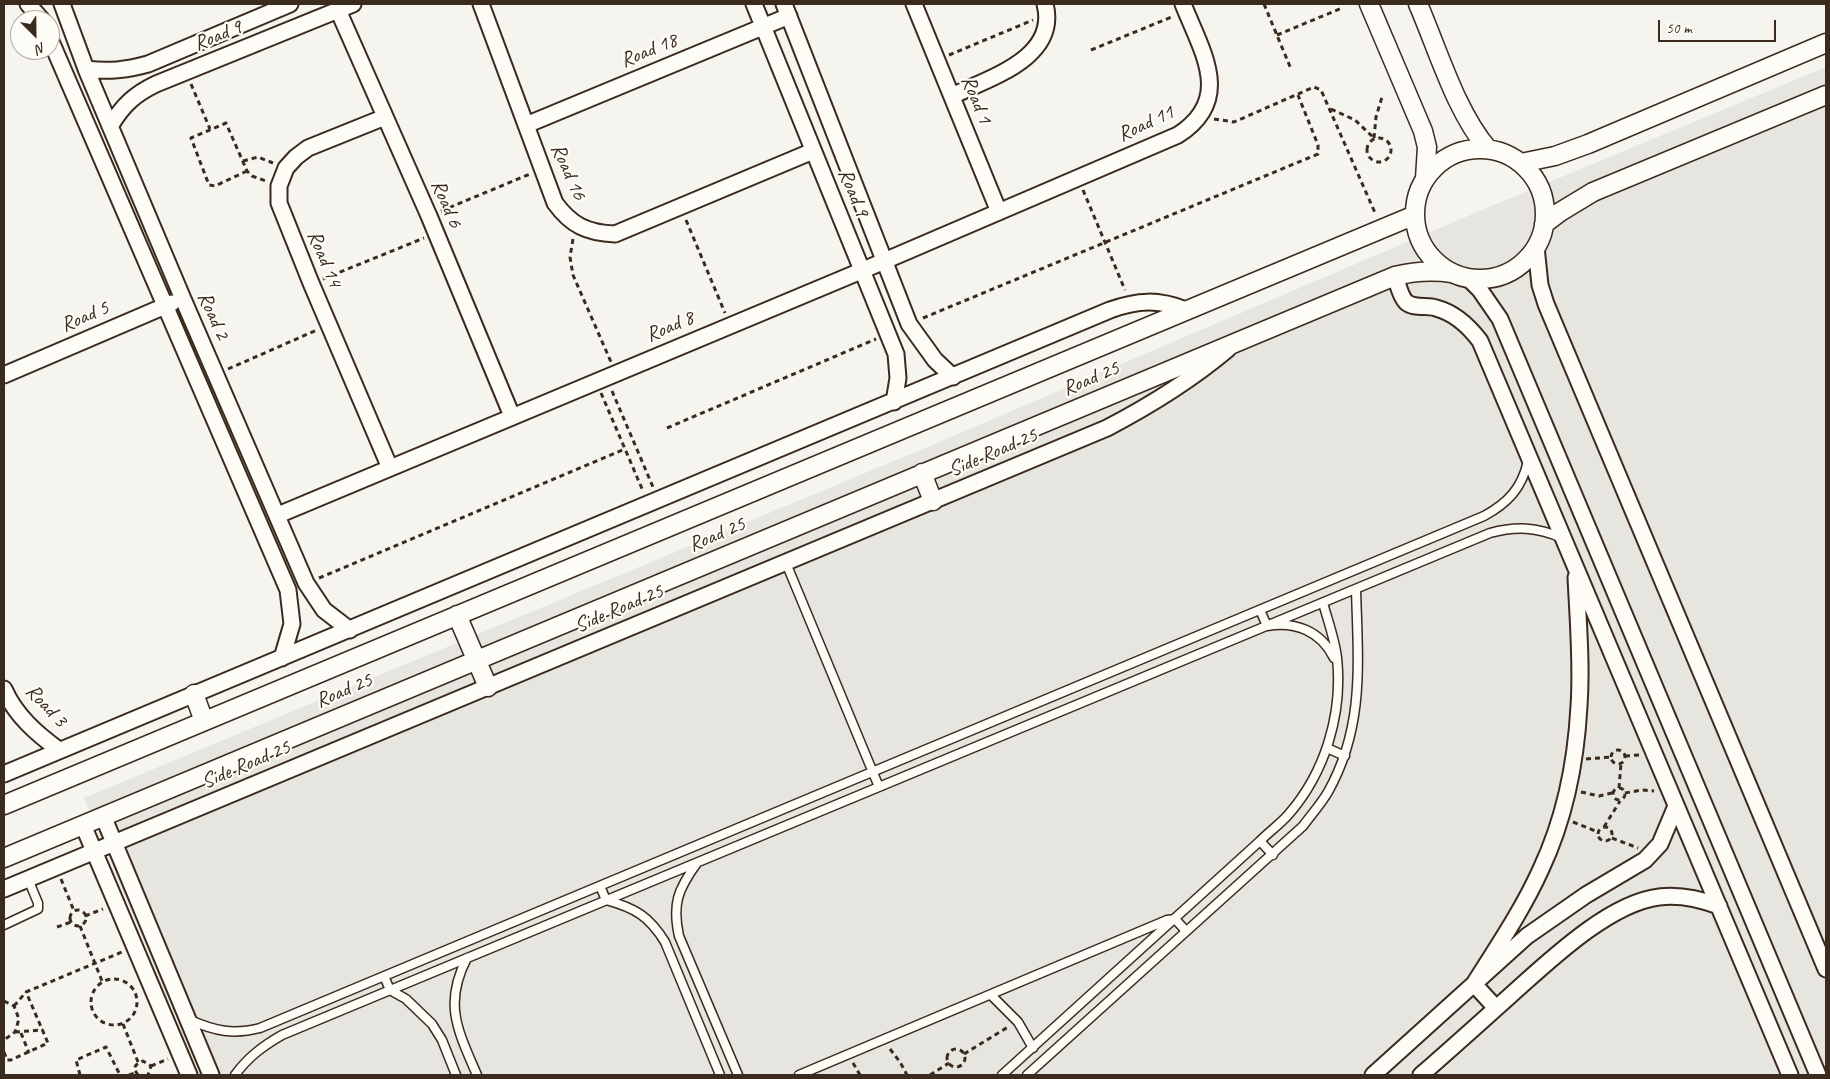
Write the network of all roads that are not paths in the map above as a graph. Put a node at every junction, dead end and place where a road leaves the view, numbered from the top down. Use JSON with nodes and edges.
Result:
{"nodes":[{"id":1,"x":62,"y":4,"type":"edge"},
{"id":2,"x":290,"y":4,"type":"edge"},
{"id":3,"x":353,"y":4,"type":"edge"},
{"id":4,"x":481,"y":4,"type":"edge"},
{"id":5,"x":754,"y":4,"type":"edge"},
{"id":6,"x":914,"y":4,"type":"edge"},
{"id":7,"x":1369,"y":4,"type":"edge"},
{"id":8,"x":1418,"y":4,"type":"edge"},
{"id":9,"x":1184,"y":7,"type":"edge"},
{"id":10,"x":1046,"y":9,"type":"edge"},
{"id":11,"x":338,"y":10,"type":"junction"},
{"id":12,"x":787,"y":10,"type":"edge"},
{"id":13,"x":764,"y":27,"type":"junction"},
{"id":14,"x":1826,"y":44,"type":"edge"},
{"id":15,"x":59,"y":60,"type":"edge"},
{"id":16,"x":86,"y":69,"type":"junction"},
{"id":17,"x":1826,"y":95,"type":"edge"},
{"id":18,"x":952,"y":96,"type":"junction"},
{"id":19,"x":385,"y":117,"type":"junction"},
{"id":20,"x":110,"y":125,"type":"junction"},
{"id":21,"x":526,"y":125,"type":"junction"},
{"id":22,"x":1488,"y":149,"type":"junction"},
{"id":23,"x":813,"y":151,"type":"junction"},
{"id":24,"x":1520,"y":163,"type":"junction"},
{"id":25,"x":1078,"y":178,"type":"joint"},
{"id":26,"x":1425,"y":179,"type":"junction"},
{"id":27,"x":999,"y":212,"type":"junction"},
{"id":28,"x":1414,"y":215,"type":"junction"},
{"id":29,"x":1544,"y":224,"type":"junction"},
{"id":30,"x":1536,"y":247,"type":"junction"},
{"id":31,"x":883,"y":262,"type":"junction"},
{"id":32,"x":862,"y":271,"type":"junction"},
{"id":33,"x":1395,"y":276,"type":"junction"},
{"id":34,"x":1460,"y":276,"type":"junction"},
{"id":35,"x":183,"y":299,"type":"junction"},
{"id":36,"x":164,"y":307,"type":"junction"},
{"id":37,"x":1186,"y":310,"type":"junction"},
{"id":38,"x":1237,"y":342,"type":"junction"},
{"id":39,"x":4,"y":375,"type":"edge"},
{"id":40,"x":952,"y":377,"type":"junction"},
{"id":41,"x":894,"y":402,"type":"junction"},
{"id":42,"x":512,"y":416,"type":"junction"},
{"id":43,"x":1529,"y":457,"type":"junction"},
{"id":44,"x":390,"y":468,"type":"junction"},
{"id":45,"x":922,"y":473,"type":"junction"},
{"id":46,"x":933,"y":501,"type":"junction"},
{"id":47,"x":278,"y":515,"type":"junction"},
{"id":48,"x":1564,"y":539,"type":"junction"},
{"id":49,"x":786,"y":563,"type":"junction"},
{"id":50,"x":1576,"y":568,"type":"junction"},
{"id":51,"x":1356,"y":589,"type":"junction"},
{"id":52,"x":1323,"y":603,"type":"junction"},
{"id":53,"x":1260,"y":610,"type":"junction"},
{"id":54,"x":457,"y":615,"type":"junction"},
{"id":55,"x":1267,"y":626,"type":"junction"},
{"id":56,"x":350,"y":630,"type":"junction"},
{"id":57,"x":282,"y":658,"type":"junction"},
{"id":58,"x":477,"y":660,"type":"junction"},
{"id":59,"x":1337,"y":672,"type":"junction"},
{"id":60,"x":1091,"y":680,"type":"junction"},
{"id":61,"x":488,"y":687,"type":"junction"},
{"id":62,"x":4,"y":689,"type":"edge"},
{"id":63,"x":194,"y":694,"type":"junction"},
{"id":64,"x":1098,"y":696,"type":"junction"},
{"id":65,"x":204,"y":721,"type":"junction"},
{"id":66,"x":980,"y":727,"type":"junction"},
{"id":67,"x":986,"y":742,"type":"junction"},
{"id":68,"x":1327,"y":748,"type":"junction"},
{"id":69,"x":59,"y":750,"type":"junction"},
{"id":70,"x":1345,"y":756,"type":"junction"},
{"id":71,"x":872,"y":772,"type":"junction"},
{"id":72,"x":4,"y":774,"type":"edge"},
{"id":73,"x":879,"y":787,"type":"junction"},
{"id":74,"x":1674,"y":799,"type":"junction"},
{"id":75,"x":4,"y":805,"type":"edge"},
{"id":76,"x":103,"y":816,"type":"junction"},
{"id":77,"x":83,"y":825,"type":"junction"},
{"id":78,"x":709,"y":840,"type":"junction"},
{"id":79,"x":1260,"y":841,"type":"junction"},
{"id":80,"x":114,"y":843,"type":"junction"},
{"id":81,"x":94,"y":851,"type":"junction"},
{"id":82,"x":1273,"y":854,"type":"junction"},
{"id":83,"x":715,"y":855,"type":"junction"},
{"id":84,"x":4,"y":858,"type":"edge"},
{"id":85,"x":696,"y":863,"type":"junction"},
{"id":86,"x":28,"y":879,"type":"junction"},
{"id":87,"x":600,"y":886,"type":"junction"},
{"id":88,"x":4,"y":889,"type":"edge"},
{"id":89,"x":606,"y":900,"type":"junction"},
{"id":90,"x":1719,"y":906,"type":"junction"},
{"id":91,"x":1175,"y":920,"type":"junction"},
{"id":92,"x":4,"y":925,"type":"edge"},
{"id":93,"x":491,"y":931,"type":"junction"},
{"id":94,"x":1186,"y":931,"type":"junction"},
{"id":95,"x":497,"y":946,"type":"junction"},
{"id":96,"x":468,"y":958,"type":"junction"},
{"id":97,"x":1826,"y":969,"type":"edge"},
{"id":98,"x":384,"y":976,"type":"junction"},
{"id":99,"x":1474,"y":984,"type":"junction"},
{"id":100,"x":390,"y":990,"type":"junction"},
{"id":101,"x":991,"y":995,"type":"junction"},
{"id":102,"x":1087,"y":998,"type":"junction"},
{"id":103,"x":1496,"y":1008,"type":"junction"},
{"id":104,"x":1098,"y":1011,"type":"junction"},
{"id":105,"x":712,"y":1015,"type":"junction"},
{"id":106,"x":187,"y":1019,"type":"junction"},
{"id":107,"x":697,"y":1021,"type":"junction"},
{"id":108,"x":1032,"y":1048,"type":"junction"},
{"id":109,"x":189,"y":1075,"type":"edge"},
{"id":110,"x":210,"y":1075,"type":"edge"},
{"id":111,"x":235,"y":1075,"type":"edge"},
{"id":112,"x":456,"y":1075,"type":"edge"},
{"id":113,"x":477,"y":1075,"type":"edge"},
{"id":114,"x":720,"y":1075,"type":"edge"},
{"id":115,"x":738,"y":1075,"type":"edge"},
{"id":116,"x":798,"y":1075,"type":"edge"},
{"id":117,"x":1002,"y":1075,"type":"edge"},
{"id":118,"x":1027,"y":1075,"type":"edge"},
{"id":119,"x":1373,"y":1075,"type":"edge"},
{"id":120,"x":1422,"y":1075,"type":"edge"},
{"id":121,"x":1790,"y":1075,"type":"edge"},
{"id":122,"x":1818,"y":1075,"type":"edge"}],
"edges":[{"from":1,"to":16,"type":"street","name":"Road 2"},
{"from":2,"to":16,"type":"street","name":"Road 9"},
{"from":3,"to":11,"type":"street","name":"Road 9"},
{"from":4,"to":21,"type":"street","name":"Road 16"},
{"from":5,"to":13,"type":"street","name":"Road 9"},
{"from":6,"to":18,"type":"street","name":"Road 1"},
{"from":7,"to":26,"type":"street"},
{"from":8,"to":22,"type":"street"},
{"from":9,"to":25,"type":"street","name":"Road 11"},
{"from":10,"to":18,"type":"street"},
{"from":11,"to":19,"type":"street","name":"Road 6"},
{"from":11,"to":20,"type":"street","name":"Road 9"},
{"from":12,"to":13,"type":"street","name":"Road 18"},
{"from":12,"to":31,"type":"street","name":"Road 9"},
{"from":13,"to":21,"type":"street","name":"Road 18"},
{"from":13,"to":23,"type":"street","name":"Road 9"},
{"from":14,"to":24,"type":"street"},
{"from":15,"to":36,"type":"street","name":"Road 2"},
{"from":16,"to":20,"type":"street","name":"Road 2"},
{"from":17,"to":29,"type":"street"},
{"from":18,"to":27,"type":"street","name":"Road 1"},
{"from":19,"to":42,"type":"street","name":"Road 6"},
{"from":19,"to":44,"type":"street","name":"Road 14"},
{"from":20,"to":35,"type":"street","name":"Road 2"},
{"from":21,"to":23,"type":"street","name":"Road 16"},
{"from":22,"to":24,"type":"street"},
{"from":22,"to":26,"type":"street"},
{"from":23,"to":32,"type":"street","name":"Road 9"},
{"from":24,"to":29,"type":"street"},
{"from":25,"to":27,"type":"street","name":"Road 8"},
{"from":26,"to":28,"type":"street"},
{"from":27,"to":31,"type":"street","name":"Road 8"},
{"from":28,"to":34,"type":"street"},
{"from":28,"to":37,"type":"street","name":"Road 25"},
{"from":29,"to":30,"type":"street"},
{"from":30,"to":34,"type":"street"},
{"from":30,"to":97,"type":"street"},
{"from":31,"to":32,"type":"street","name":"Road 8"},
{"from":31,"to":40,"type":"street","name":"Road 9"},
{"from":32,"to":41,"type":"street","name":"Road 9"},
{"from":32,"to":42,"type":"street","name":"Road 8"},
{"from":33,"to":34,"type":"street","name":"Road 25"},
{"from":33,"to":38,"type":"street","name":"Road 25"},
{"from":33,"to":43,"type":"street"},
{"from":34,"to":122,"type":"street"},
{"from":35,"to":36,"type":"street","name":"Road 5"},
{"from":35,"to":47,"type":"street","name":"Road 2"},
{"from":36,"to":39,"type":"street","name":"Road 5"},
{"from":36,"to":57,"type":"street","name":"Road 2"},
{"from":37,"to":40,"type":"street"},
{"from":37,"to":54,"type":"street","name":"Road 25"},
{"from":38,"to":45,"type":"street","name":"Road 25"},
{"from":38,"to":46,"type":"street","name":"Side Road 25"},
{"from":40,"to":41,"type":"street"},
{"from":41,"to":56,"type":"street"},
{"from":42,"to":44,"type":"street","name":"Road 8"},
{"from":43,"to":48,"type":"street"},
{"from":43,"to":53,"type":"lane"},
{"from":44,"to":47,"type":"street","name":"Road 8"},
{"from":45,"to":46,"type":"street"},
{"from":45,"to":58,"type":"street","name":"Road 25"},
{"from":46,"to":49,"type":"street","name":"Side Road 25"},
{"from":47,"to":56,"type":"street","name":"Road 2"},
{"from":48,"to":50,"type":"street"},
{"from":48,"to":51,"type":"lane"},
{"from":49,"to":61,"type":"street","name":"Side Road 25"},
{"from":49,"to":71,"type":"lane"},
{"from":50,"to":74,"type":"street"},
{"from":50,"to":99,"type":"street"},
{"from":51,"to":52,"type":"lane"},
{"from":51,"to":70,"type":"lane"},
{"from":52,"to":55,"type":"lane"},
{"from":52,"to":59,"type":"lane"},
{"from":53,"to":55,"type":"lane"},
{"from":53,"to":60,"type":"lane"},
{"from":54,"to":58,"type":"street"},
{"from":54,"to":65,"type":"street","name":"Road 25"},
{"from":55,"to":59,"type":"lane"},
{"from":55,"to":64,"type":"lane"},
{"from":56,"to":57,"type":"street"},
{"from":57,"to":63,"type":"street"},
{"from":58,"to":61,"type":"street"},
{"from":58,"to":76,"type":"street","name":"Road 25"},
{"from":59,"to":68,"type":"lane"},
{"from":60,"to":64,"type":"lane"},
{"from":60,"to":66,"type":"lane"},
{"from":61,"to":80,"type":"street","name":"Side Road 25"},
{"from":62,"to":69,"type":"street","name":"Road 3"},
{"from":63,"to":65,"type":"street"},
{"from":63,"to":69,"type":"street"},
{"from":64,"to":67,"type":"lane"},
{"from":65,"to":75,"type":"street","name":"Road 25"},
{"from":66,"to":67,"type":"lane"},
{"from":66,"to":71,"type":"lane"},
{"from":67,"to":73,"type":"lane"},
{"from":68,"to":70,"type":"lane"},
{"from":68,"to":79,"type":"lane"},
{"from":69,"to":72,"type":"street"},
{"from":70,"to":82,"type":"lane"},
{"from":71,"to":73,"type":"lane"},
{"from":71,"to":78,"type":"lane"},
{"from":73,"to":83,"type":"lane"},
{"from":74,"to":90,"type":"street"},
{"from":74,"to":99,"type":"street"},
{"from":76,"to":77,"type":"street","name":"Road 25"},
{"from":76,"to":80,"type":"street"},
{"from":77,"to":81,"type":"street"},
{"from":77,"to":84,"type":"street","name":"Road 25"},
{"from":78,"to":83,"type":"lane"},
{"from":78,"to":87,"type":"lane"},
{"from":79,"to":82,"type":"lane"},
{"from":79,"to":91,"type":"lane"},
{"from":80,"to":81,"type":"street","name":"Side Road 25"},
{"from":80,"to":106,"type":"street"},
{"from":81,"to":86,"type":"street","name":"Side Road 25"},
{"from":81,"to":109,"type":"street"},
{"from":82,"to":94,"type":"lane"},
{"from":83,"to":85,"type":"lane"},
{"from":85,"to":89,"type":"lane"},
{"from":85,"to":105,"type":"lane"},
{"from":86,"to":88,"type":"street","name":"Side Road 25"},
{"from":86,"to":92,"type":"lane"},
{"from":87,"to":89,"type":"lane"},
{"from":87,"to":93,"type":"lane"},
{"from":89,"to":95,"type":"lane"},
{"from":89,"to":107,"type":"lane"},
{"from":90,"to":103,"type":"street"},
{"from":90,"to":121,"type":"street"},
{"from":91,"to":94,"type":"lane"},
{"from":91,"to":101,"type":"lane"},
{"from":91,"to":102,"type":"lane"},
{"from":93,"to":95,"type":"lane"},
{"from":93,"to":98,"type":"lane"},
{"from":94,"to":104,"type":"lane"},
{"from":95,"to":96,"type":"lane"},
{"from":96,"to":100,"type":"lane"},
{"from":96,"to":113,"type":"lane"},
{"from":98,"to":100,"type":"lane"},
{"from":98,"to":106,"type":"lane"},
{"from":99,"to":103,"type":"street"},
{"from":99,"to":119,"type":"street"},
{"from":100,"to":111,"type":"lane"},
{"from":100,"to":112,"type":"lane"},
{"from":101,"to":108,"type":"lane"},
{"from":101,"to":116,"type":"lane"},
{"from":102,"to":104,"type":"lane"},
{"from":102,"to":108,"type":"lane"},
{"from":103,"to":120,"type":"street"},
{"from":104,"to":118,"type":"lane"},
{"from":105,"to":107,"type":"lane"},
{"from":105,"to":115,"type":"lane"},
{"from":106,"to":110,"type":"street"},
{"from":107,"to":114,"type":"lane"},
{"from":108,"to":117,"type":"lane"}]}
